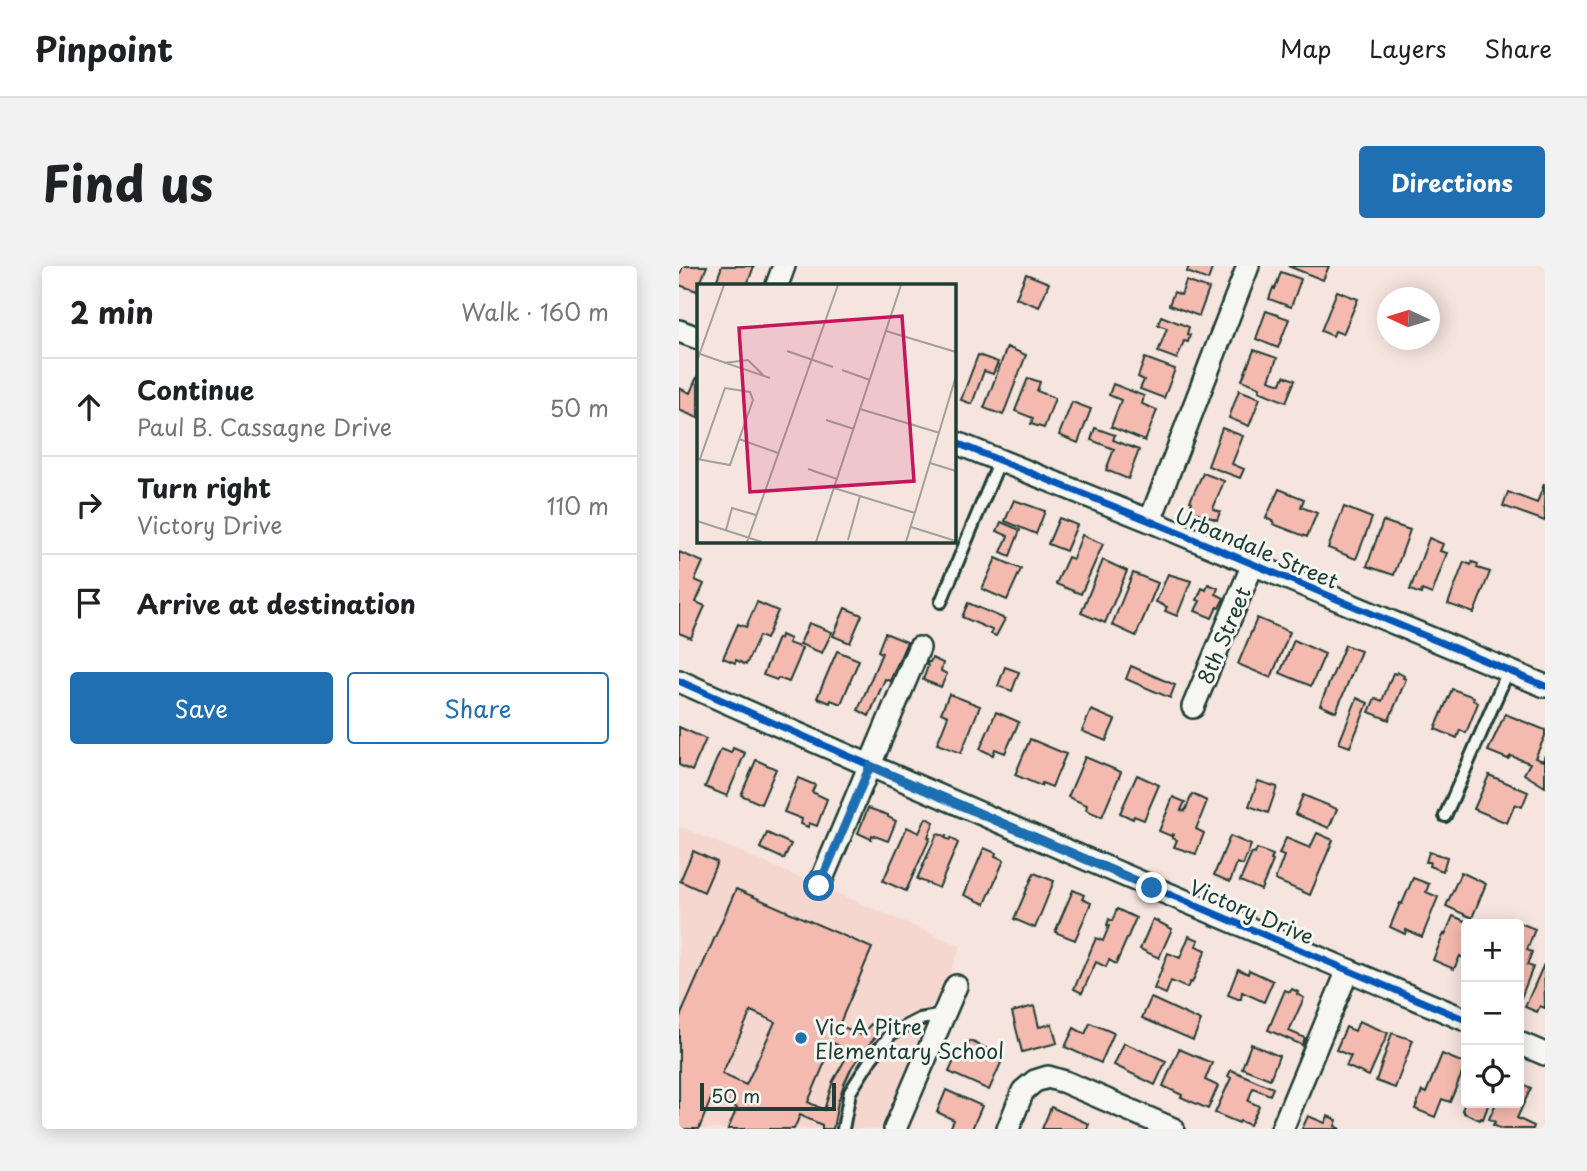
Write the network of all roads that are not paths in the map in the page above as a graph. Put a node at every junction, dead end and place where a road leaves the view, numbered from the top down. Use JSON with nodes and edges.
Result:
{"nodes":[{"id":1,"x":784,"y":266,"type":"edge"},
{"id":2,"x":1248,"y":266,"type":"edge"},
{"id":3,"x":777,"y":284,"type":"edge"},
{"id":4,"x":679,"y":331,"type":"edge"},
{"id":5,"x":697,"y":338,"type":"edge"},
{"id":6,"x":955,"y":442,"type":"edge"},
{"id":7,"x":1000,"y":460,"type":"junction"},
{"id":8,"x":1150,"y":521,"type":"junction"},
{"id":9,"x":1253,"y":564,"type":"junction"},
{"id":10,"x":941,"y":601,"type":"dead end"},
{"id":11,"x":919,"y":648,"type":"dead end"},
{"id":12,"x":1508,"y":671,"type":"junction"},
{"id":13,"x":679,"y":681,"type":"edge"},
{"id":14,"x":1545,"y":686,"type":"edge"},
{"id":15,"x":1193,"y":707,"type":"dead end"},
{"id":16,"x":870,"y":766,"type":"junction"},
{"id":17,"x":1445,"y":816,"type":"dead end"},
{"id":18,"x":819,"y":886,"type":"dead end"},
{"id":19,"x":1348,"y":970,"type":"junction"},
{"id":20,"x":956,"y":986,"type":"dead end"},
{"id":21,"x":943,"y":1016,"type":"junction"},
{"id":22,"x":1461,"y":1018,"type":"edge"},
{"id":23,"x":1524,"y":1044,"type":"edge"},
{"id":24,"x":1545,"y":1054,"type":"edge"},
{"id":25,"x":843,"y":1129,"type":"edge"},
{"id":26,"x":895,"y":1129,"type":"edge"},
{"id":27,"x":1008,"y":1129,"type":"edge"},
{"id":28,"x":1173,"y":1129,"type":"edge"},
{"id":29,"x":1282,"y":1129,"type":"edge"}],
"edges":[{"from":1,"to":3,"type":"street"},
{"from":2,"to":8,"type":"street"},
{"from":4,"to":5,"type":"street"},
{"from":6,"to":7,"type":"street","name":"Urbandale Street"},
{"from":7,"to":8,"type":"street","name":"Urbandale Street"},
{"from":7,"to":10,"type":"lane"},
{"from":8,"to":9,"type":"street","name":"Urbandale Street"},
{"from":9,"to":12,"type":"street","name":"Urbandale Street"},
{"from":9,"to":15,"type":"street","name":"8th Street"},
{"from":11,"to":16,"type":"street"},
{"from":12,"to":14,"type":"street","name":"Urbandale Street"},
{"from":12,"to":17,"type":"lane"},
{"from":13,"to":16,"type":"street","name":"Victory Drive"},
{"from":16,"to":18,"type":"street"},
{"from":16,"to":19,"type":"street","name":"Victory Drive"},
{"from":19,"to":22,"type":"street","name":"Victory Drive"},
{"from":19,"to":29,"type":"street"},
{"from":20,"to":21,"type":"street"},
{"from":21,"to":25,"type":"lane"},
{"from":21,"to":26,"type":"street"},
{"from":23,"to":24,"type":"street"},
{"from":27,"to":28,"type":"street"}]}
